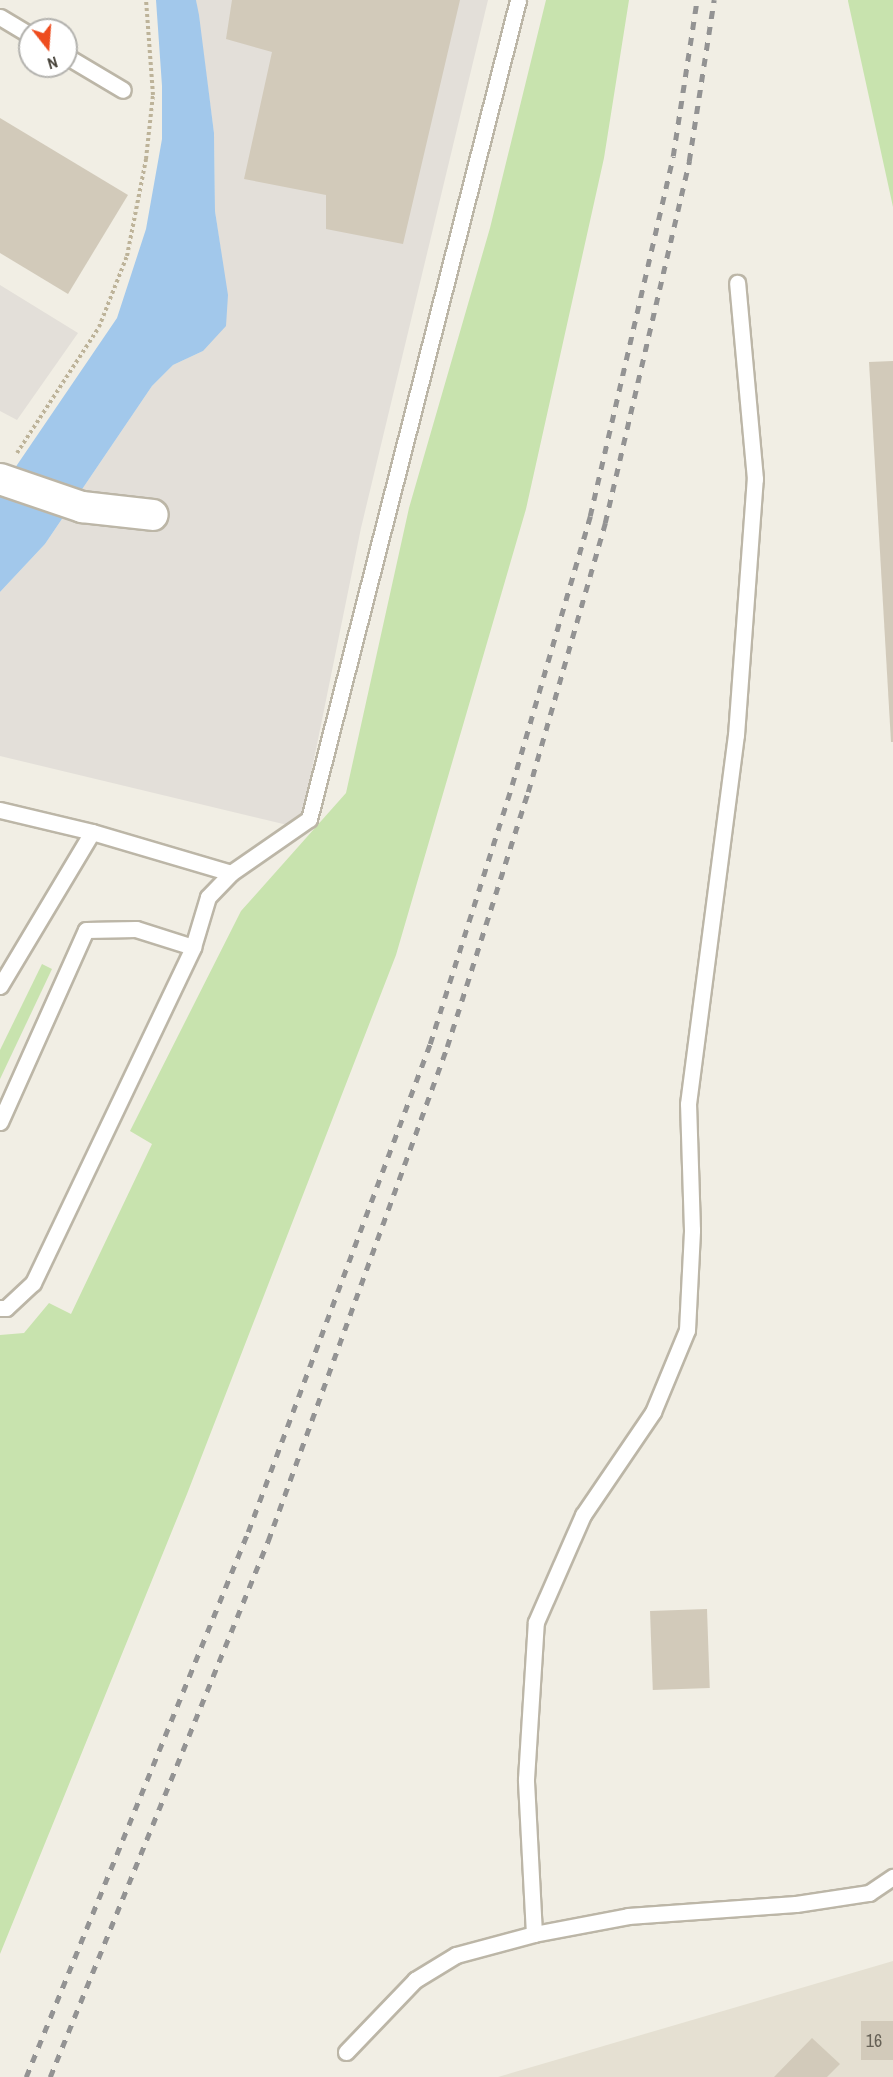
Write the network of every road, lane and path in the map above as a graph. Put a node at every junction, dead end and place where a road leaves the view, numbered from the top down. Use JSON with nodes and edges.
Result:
{"nodes":[{"id":1,"x":146,"y":0,"type":"edge"},
{"id":2,"x":518,"y":0,"type":"edge"},
{"id":3,"x":0,"y":17,"type":"edge"},
{"id":4,"x":18,"y":28,"type":"edge"},
{"id":5,"x":78,"y":63,"type":"edge"},
{"id":6,"x":123,"y":90,"type":"dead end"},
{"id":7,"x":737,"y":283,"type":"dead end"},
{"id":8,"x":7,"y":468,"type":"edge"},
{"id":9,"x":153,"y":515,"type":"dead end"},
{"id":10,"x":0,"y":810,"type":"edge"},
{"id":11,"x":92,"y":832,"type":"junction"},
{"id":12,"x":231,"y":873,"type":"junction"},
{"id":13,"x":193,"y":947,"type":"junction"},
{"id":14,"x":0,"y":986,"type":"edge"},
{"id":15,"x":0,"y":1122,"type":"edge"},
{"id":16,"x":0,"y":1308,"type":"edge"},
{"id":17,"x":893,"y":1877,"type":"edge"},
{"id":18,"x":534,"y":1934,"type":"junction"},
{"id":19,"x":346,"y":2052,"type":"dead end"}],
"edges":[{"from":1,"to":8,"type":"path"},
{"from":2,"to":12,"type":"lane"},
{"from":3,"to":4,"type":"lane"},
{"from":5,"to":6,"type":"lane"},
{"from":7,"to":18,"type":"lane"},
{"from":8,"to":9,"type":"street"},
{"from":10,"to":11,"type":"lane"},
{"from":11,"to":12,"type":"lane"},
{"from":11,"to":14,"type":"lane"},
{"from":12,"to":13,"type":"lane"},
{"from":13,"to":15,"type":"lane"},
{"from":13,"to":16,"type":"lane"},
{"from":17,"to":18,"type":"lane"},
{"from":18,"to":19,"type":"lane"}]}
